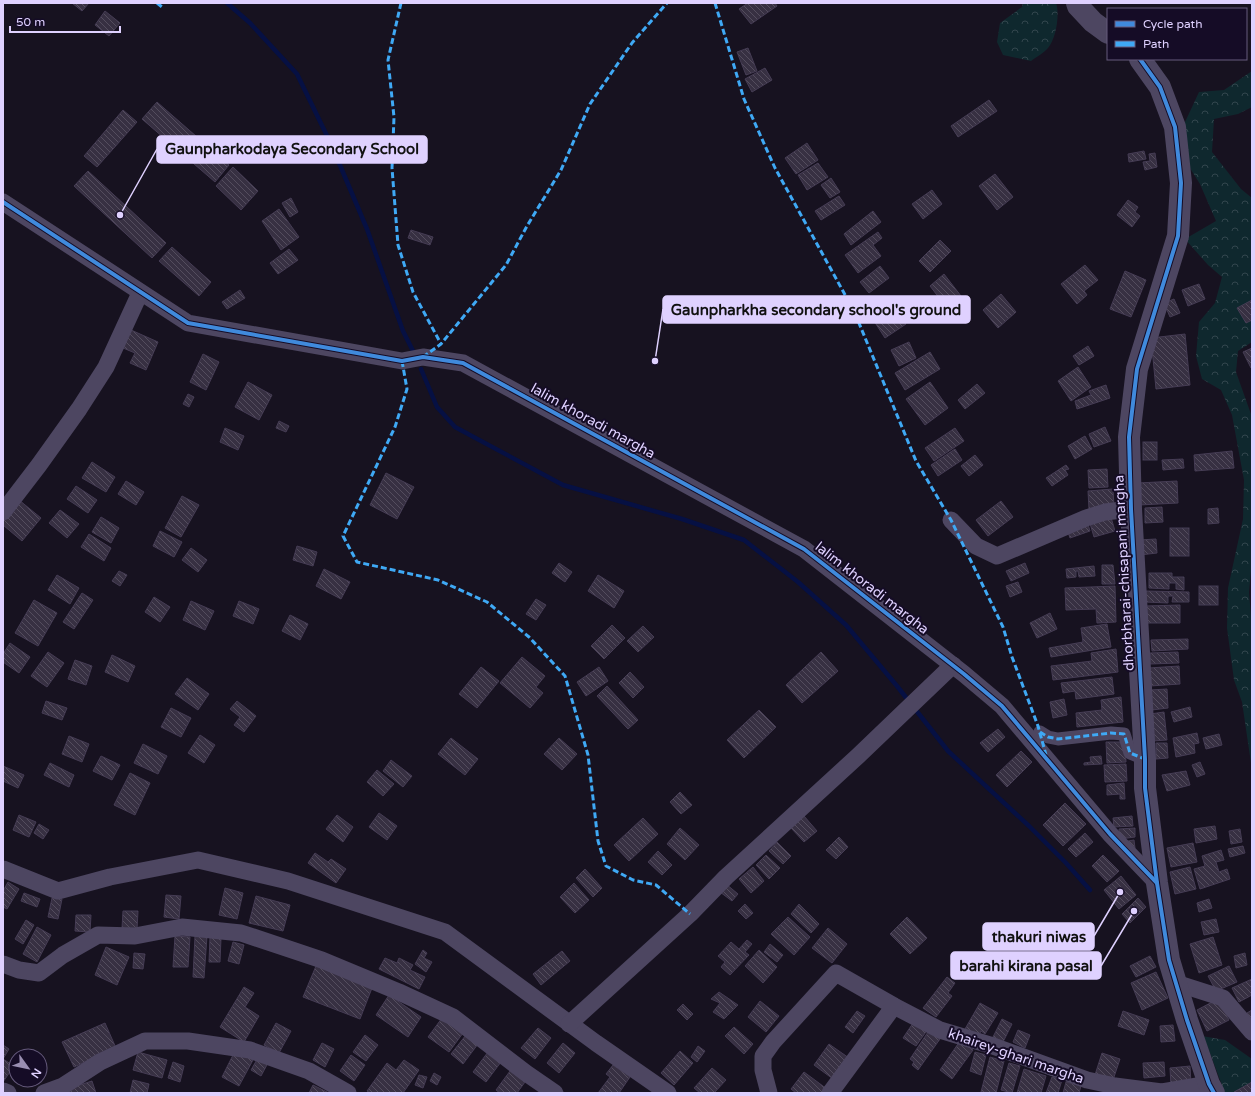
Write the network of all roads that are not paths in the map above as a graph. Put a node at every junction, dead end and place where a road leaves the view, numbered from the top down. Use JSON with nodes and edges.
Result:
{"nodes":[{"id":1,"x":1077,"y":3,"type":"edge"},
{"id":2,"x":1107,"y":32,"type":"edge"},
{"id":3,"x":1141,"y":60,"type":"edge"},
{"id":4,"x":3,"y":202,"type":"edge"},
{"id":5,"x":140,"y":293,"type":"junction"},
{"id":6,"x":1131,"y":509,"type":"junction"},
{"id":7,"x":3,"y":512,"type":"edge"},
{"id":8,"x":951,"y":520,"type":"dead end"},
{"id":9,"x":953,"y":665,"type":"junction"},
{"id":10,"x":1040,"y":732,"type":"dead end"},
{"id":11,"x":1145,"y":759,"type":"junction"},
{"id":12,"x":3,"y":869,"type":"edge"},
{"id":13,"x":1157,"y":883,"type":"junction"},
{"id":14,"x":3,"y":964,"type":"edge"},
{"id":15,"x":1176,"y":982,"type":"junction"},
{"id":16,"x":894,"y":1006,"type":"junction"},
{"id":17,"x":569,"y":1024,"type":"junction"},
{"id":18,"x":1252,"y":1032,"type":"edge"},
{"id":19,"x":1211,"y":1088,"type":"edge"},
{"id":20,"x":3,"y":1091,"type":"edge"},
{"id":21,"x":8,"y":1093,"type":"edge"},
{"id":22,"x":44,"y":1093,"type":"edge"},
{"id":23,"x":348,"y":1093,"type":"edge"},
{"id":24,"x":555,"y":1093,"type":"edge"},
{"id":25,"x":668,"y":1093,"type":"edge"},
{"id":26,"x":769,"y":1093,"type":"edge"},
{"id":27,"x":830,"y":1093,"type":"edge"}],
"edges":[{"from":1,"to":2,"type":"street"},
{"from":3,"to":6,"type":"street","name":"dhorbharai-chisapani margha"},
{"from":4,"to":5,"type":"street"},
{"from":5,"to":7,"type":"street"},
{"from":5,"to":9,"type":"street","name":"lalim khoradi margha"},
{"from":6,"to":8,"type":"street"},
{"from":6,"to":11,"type":"street","name":"dhorbharai-chisapani margha"},
{"from":9,"to":13,"type":"street","name":"lalim khoradi margha"},
{"from":9,"to":17,"type":"street"},
{"from":10,"to":11,"type":"street"},
{"from":11,"to":13,"type":"street","name":"dhorbharai-chisapani margha"},
{"from":12,"to":17,"type":"street"},
{"from":13,"to":15,"type":"street","name":"dhorbharai-chisapani margha"},
{"from":14,"to":24,"type":"street"},
{"from":15,"to":18,"type":"street"},
{"from":15,"to":19,"type":"street","name":"dhorbharai-chisapani margha"},
{"from":16,"to":19,"type":"street","name":"khairey-ghari margha"},
{"from":16,"to":26,"type":"street","name":"khairey-ghari margha"},
{"from":16,"to":27,"type":"street"},
{"from":17,"to":25,"type":"street"},
{"from":20,"to":21,"type":"street"},
{"from":22,"to":23,"type":"street"}]}
